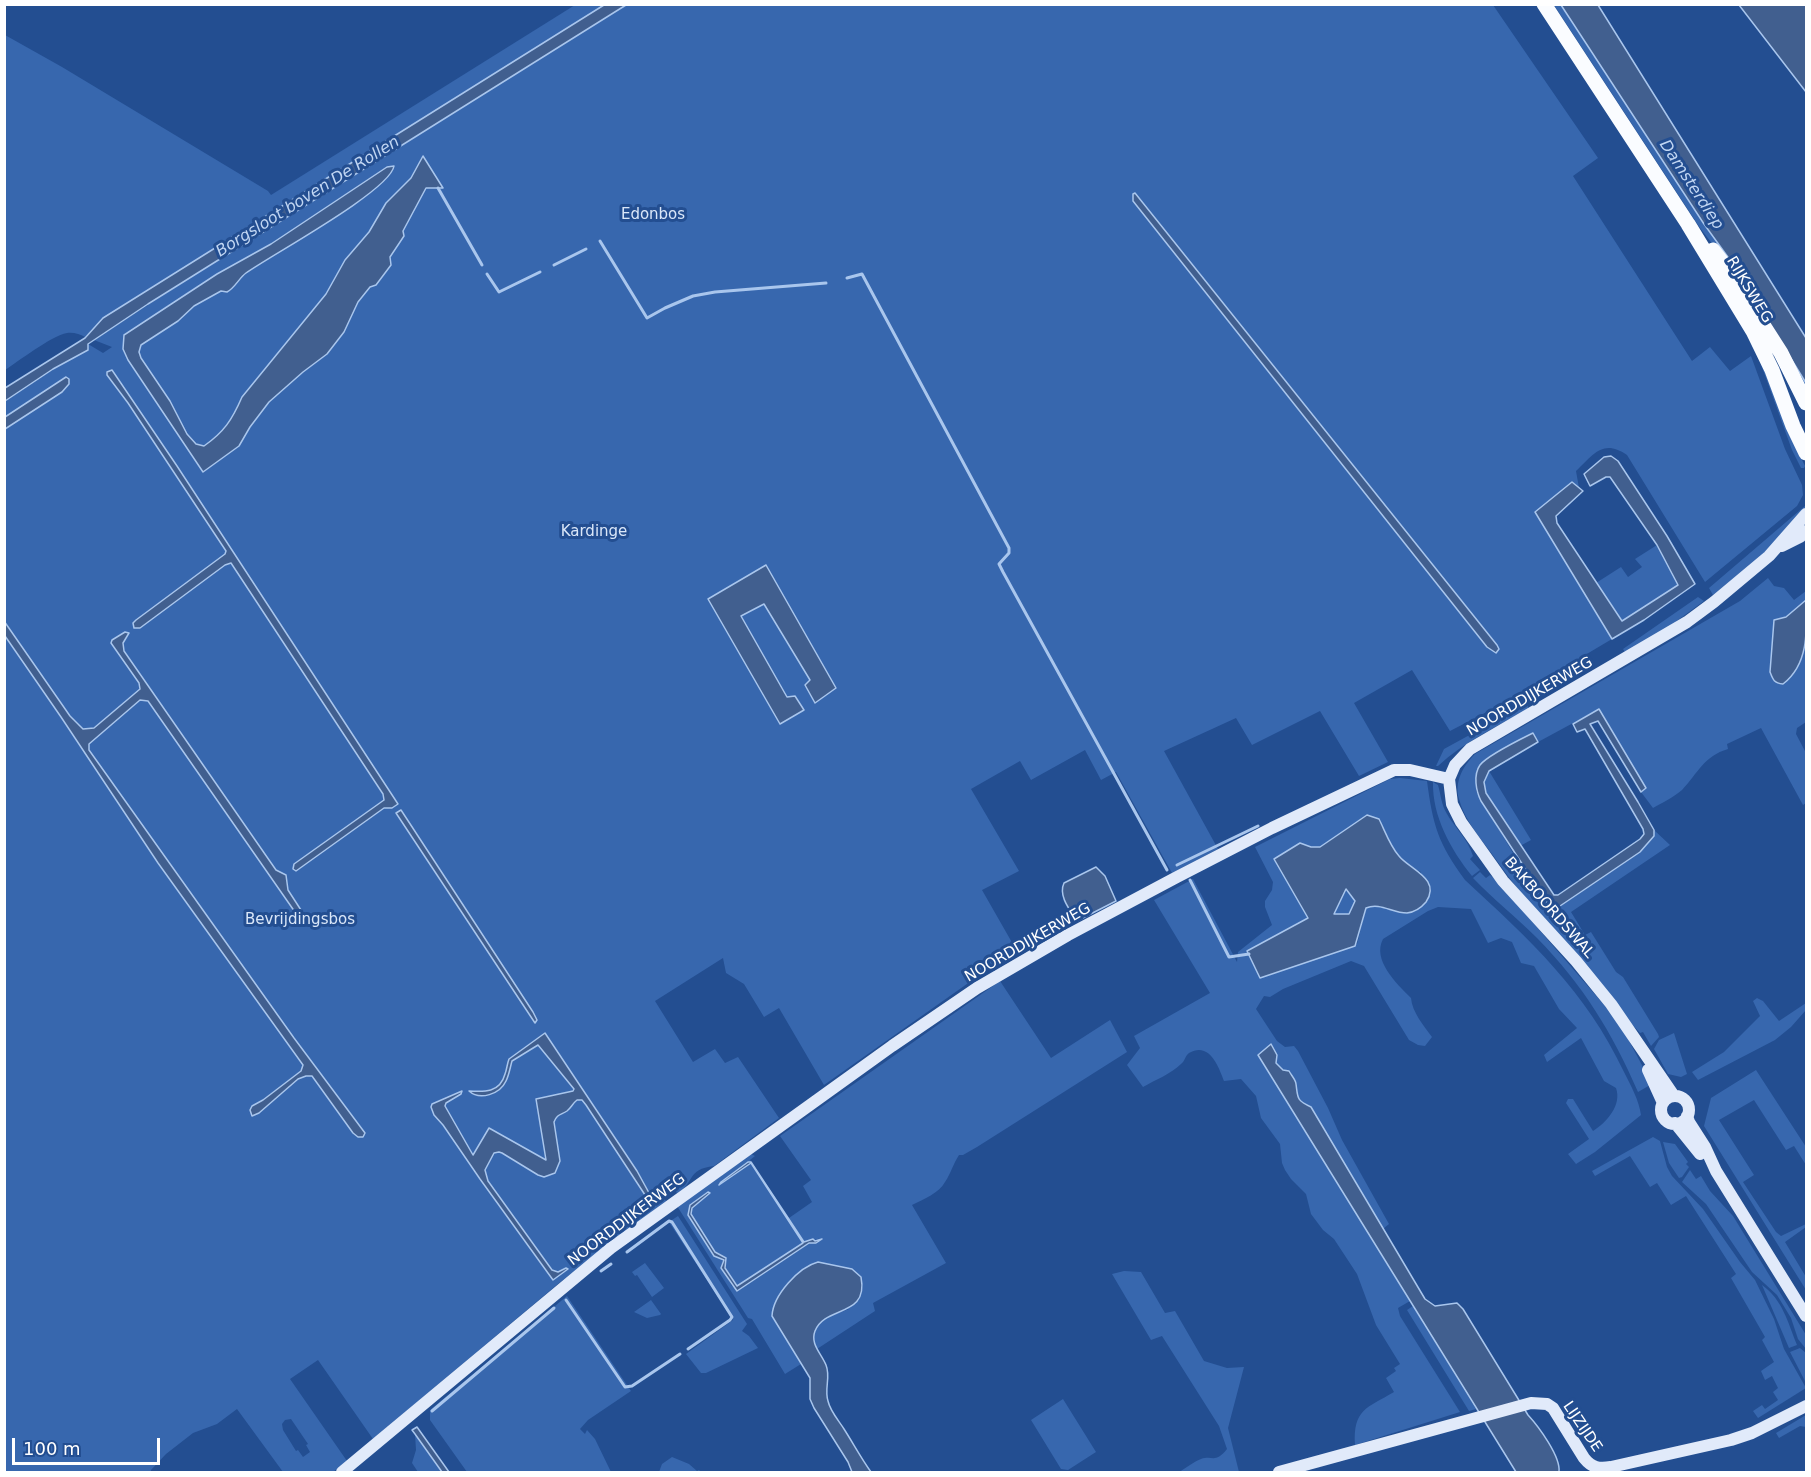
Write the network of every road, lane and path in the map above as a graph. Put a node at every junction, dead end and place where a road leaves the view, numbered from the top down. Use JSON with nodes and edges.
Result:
{"nodes":[{"id":1,"x":1544,"y":4,"type":"edge"},
{"id":2,"x":1551,"y":4,"type":"edge"},
{"id":3,"x":1732,"y":314,"type":"dead end"},
{"id":4,"x":1750,"y":326,"type":"junction"},
{"id":5,"x":1806,"y":403,"type":"edge"},
{"id":6,"x":1806,"y":453,"type":"edge"},
{"id":7,"x":1806,"y":514,"type":"edge"},
{"id":8,"x":1806,"y":531,"type":"edge"},
{"id":9,"x":1778,"y":549,"type":"junction"},
{"id":10,"x":1449,"y":779,"type":"junction"},
{"id":11,"x":1668,"y":1099,"type":"junction"},
{"id":12,"x":1687,"y":1116,"type":"junction"},
{"id":13,"x":1676,"y":1123,"type":"junction"},
{"id":14,"x":1716,"y":1170,"type":"junction"},
{"id":15,"x":1806,"y":1316,"type":"edge"},
{"id":16,"x":1806,"y":1396,"type":"edge"},
{"id":17,"x":1806,"y":1406,"type":"edge"},
{"id":18,"x":1788,"y":1414,"type":"junction"},
{"id":19,"x":342,"y":1473,"type":"edge"},
{"id":20,"x":1280,"y":1473,"type":"edge"}],
"edges":[{"from":1,"to":4,"type":"main road","name":"RIJKSWEG"},
{"from":2,"to":5,"type":"main road","name":"RIJKSWEG"},
{"from":3,"to":4,"type":"main road"},
{"from":4,"to":6,"type":"main road","name":"RIJKSWEG"},
{"from":7,"to":9,"type":"street","name":"NOORDDIJKERWEG"},
{"from":8,"to":9,"type":"street","name":"NOORDDIJKERWEG"},
{"from":9,"to":10,"type":"street","name":"NOORDDIJKERWEG"},
{"from":10,"to":11,"type":"street","name":"BAKBOORDSWAL"},
{"from":10,"to":19,"type":"street","name":"NOORDDIJKERWEG"},
{"from":11,"to":12,"type":"street"},
{"from":11,"to":13,"type":"street"},
{"from":12,"to":13,"type":"street"},
{"from":12,"to":14,"type":"street"},
{"from":13,"to":14,"type":"street"},
{"from":14,"to":15,"type":"street"},
{"from":16,"to":18,"type":"street","name":"LIJZIJDE"},
{"from":17,"to":18,"type":"street","name":"LIJZIJDE"},
{"from":18,"to":20,"type":"street","name":"LIJZIJDE"}]}
